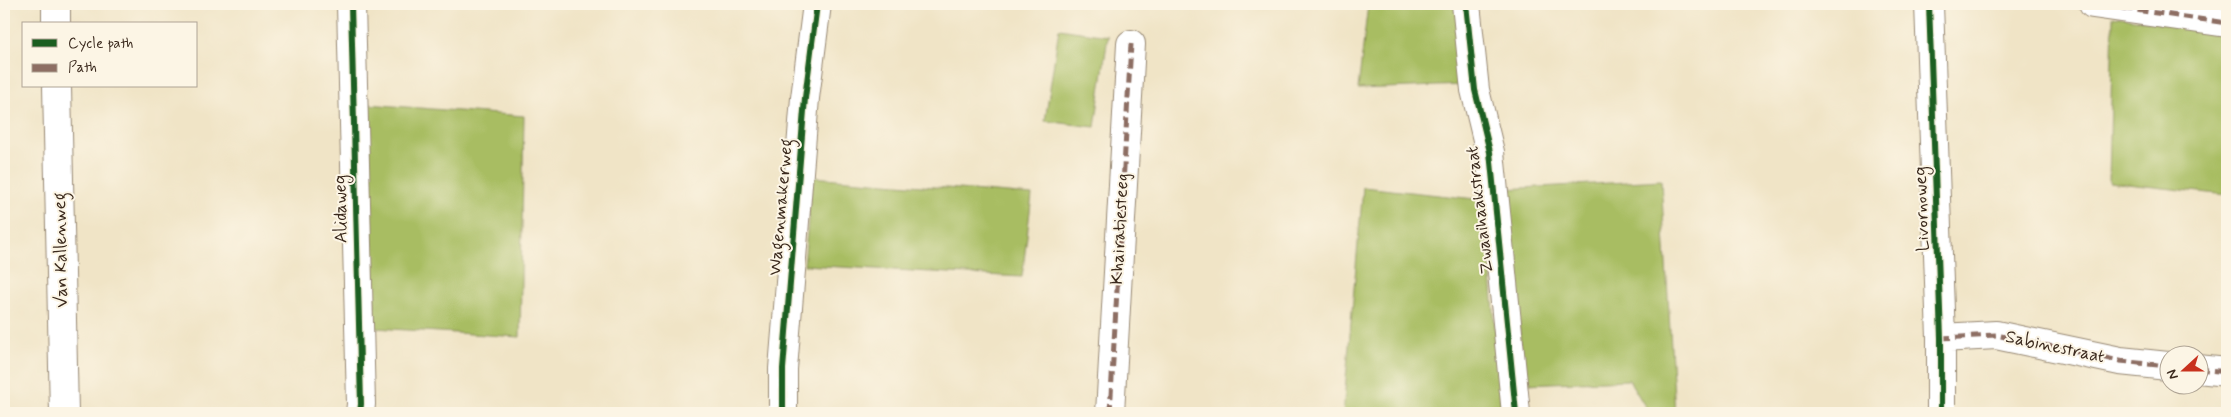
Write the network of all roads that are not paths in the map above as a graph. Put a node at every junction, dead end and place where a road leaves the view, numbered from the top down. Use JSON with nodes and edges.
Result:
{"nodes":[{"id":1,"x":56,"y":4,"type":"edge"},
{"id":2,"x":351,"y":4,"type":"edge"},
{"id":3,"x":817,"y":4,"type":"edge"},
{"id":4,"x":1466,"y":4,"type":"edge"},
{"id":5,"x":1929,"y":4,"type":"edge"},
{"id":6,"x":2093,"y":4,"type":"edge"},
{"id":7,"x":56,"y":22,"type":"edge"},
{"id":8,"x":2227,"y":23,"type":"edge"},
{"id":9,"x":1131,"y":44,"type":"dead end"},
{"id":10,"x":58,"y":88,"type":"edge"},
{"id":11,"x":1941,"y":338,"type":"junction"},
{"id":12,"x":2158,"y":365,"type":"edge"},
{"id":13,"x":2208,"y":370,"type":"edge"},
{"id":14,"x":2227,"y":372,"type":"edge"},
{"id":15,"x":65,"y":413,"type":"edge"},
{"id":16,"x":360,"y":413,"type":"edge"},
{"id":17,"x":783,"y":413,"type":"edge"},
{"id":18,"x":1110,"y":413,"type":"edge"},
{"id":19,"x":1516,"y":413,"type":"edge"},
{"id":20,"x":1941,"y":413,"type":"edge"}],
"edges":[{"from":1,"to":7,"type":"street"},
{"from":2,"to":16,"type":"street","name":"Alidaweg"},
{"from":3,"to":17,"type":"street","name":"Wagenmakerweg"},
{"from":4,"to":19,"type":"street","name":"Zwaaihaakstraat"},
{"from":5,"to":11,"type":"street","name":"Livornoweg"},
{"from":6,"to":8,"type":"street"},
{"from":9,"to":18,"type":"street","name":"Khairatiesteeg"},
{"from":10,"to":15,"type":"street","name":"Van Kallenweg"},
{"from":11,"to":12,"type":"street","name":"Sabinestraat"},
{"from":11,"to":20,"type":"street","name":"Livornoweg"},
{"from":13,"to":14,"type":"street"}]}
